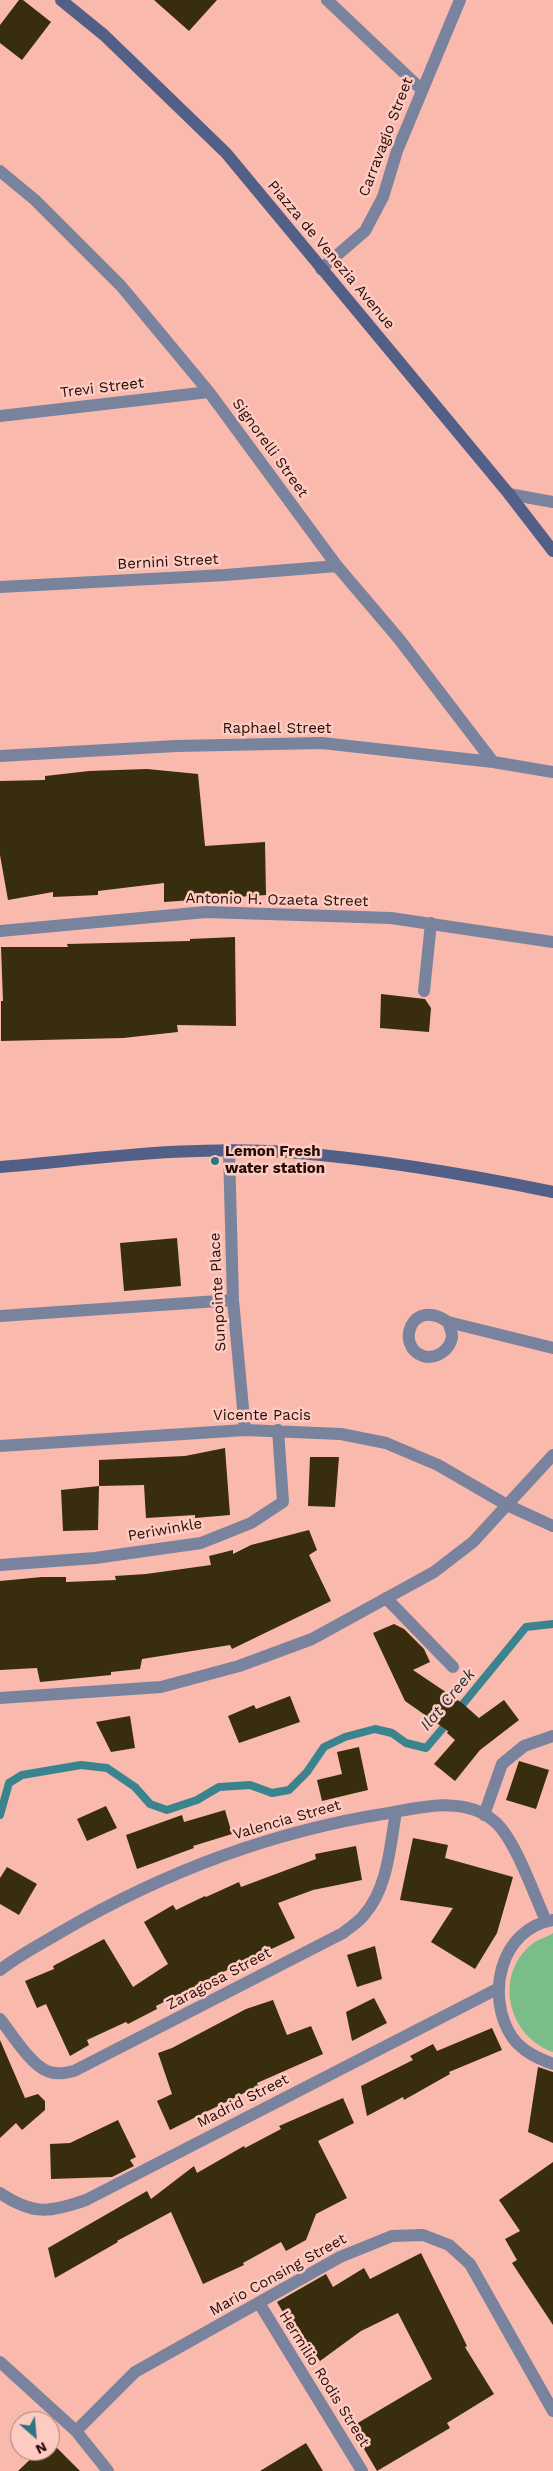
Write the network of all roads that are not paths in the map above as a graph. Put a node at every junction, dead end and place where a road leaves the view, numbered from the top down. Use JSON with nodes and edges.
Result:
{"nodes":[{"id":1,"x":62,"y":0,"type":"edge"},
{"id":2,"x":327,"y":0,"type":"edge"},
{"id":3,"x":460,"y":0,"type":"edge"},
{"id":4,"x":421,"y":90,"type":"junction"},
{"id":5,"x":0,"y":171,"type":"edge"},
{"id":6,"x":321,"y":269,"type":"junction"},
{"id":7,"x":209,"y":392,"type":"junction"},
{"id":8,"x":0,"y":416,"type":"edge"},
{"id":9,"x":509,"y":494,"type":"junction"},
{"id":10,"x":553,"y":502,"type":"edge"},
{"id":11,"x":553,"y":551,"type":"edge"},
{"id":12,"x":337,"y":566,"type":"junction"},
{"id":13,"x":0,"y":587,"type":"edge"},
{"id":14,"x":0,"y":756,"type":"edge"},
{"id":15,"x":494,"y":762,"type":"junction"},
{"id":16,"x":553,"y":772,"type":"edge"},
{"id":17,"x":431,"y":923,"type":"junction"},
{"id":18,"x":0,"y":931,"type":"edge"},
{"id":19,"x":553,"y":942,"type":"edge"},
{"id":20,"x":424,"y":991,"type":"dead end"},
{"id":21,"x":229,"y":1152,"type":"junction"},
{"id":22,"x":0,"y":1167,"type":"edge"},
{"id":23,"x":553,"y":1192,"type":"edge"},
{"id":24,"x":233,"y":1300,"type":"junction"},
{"id":25,"x":0,"y":1316,"type":"edge"},
{"id":26,"x":448,"y":1322,"type":"dead end"},
{"id":27,"x":553,"y":1348,"type":"edge"},
{"id":28,"x":244,"y":1430,"type":"junction"},
{"id":29,"x":278,"y":1430,"type":"junction"},
{"id":30,"x":0,"y":1446,"type":"edge"},
{"id":31,"x":553,"y":1456,"type":"edge"},
{"id":32,"x":507,"y":1506,"type":"junction"},
{"id":33,"x":553,"y":1526,"type":"edge"},
{"id":34,"x":0,"y":1564,"type":"edge"},
{"id":35,"x":386,"y":1598,"type":"junction"},
{"id":36,"x":454,"y":1668,"type":"dead end"},
{"id":37,"x":0,"y":1698,"type":"edge"},
{"id":38,"x":553,"y":1736,"type":"edge"},
{"id":39,"x":396,"y":1812,"type":"junction"},
{"id":40,"x":484,"y":1815,"type":"junction"},
{"id":41,"x":550,"y":1920,"type":"edge"},
{"id":42,"x":0,"y":1970,"type":"edge"},
{"id":43,"x":497,"y":1989,"type":"junction"},
{"id":44,"x":0,"y":2019,"type":"edge"},
{"id":45,"x":553,"y":2064,"type":"edge"},
{"id":46,"x":0,"y":2193,"type":"edge"},
{"id":47,"x":259,"y":2303,"type":"junction"},
{"id":48,"x":0,"y":2362,"type":"edge"},
{"id":49,"x":553,"y":2411,"type":"edge"},
{"id":50,"x":76,"y":2431,"type":"junction"},
{"id":51,"x":108,"y":2471,"type":"edge"},
{"id":52,"x":362,"y":2471,"type":"edge"}],
"edges":[{"from":1,"to":6,"type":"street","name":"Piazza de Venezia Avenue"},
{"from":2,"to":4,"type":"street"},
{"from":3,"to":4,"type":"street","name":"Carravagio Street"},
{"from":4,"to":6,"type":"street","name":"Carravagio Street"},
{"from":5,"to":7,"type":"street","name":"Signorelli Street"},
{"from":6,"to":9,"type":"street","name":"Piazza de Venezia Avenue"},
{"from":7,"to":8,"type":"street","name":"Trevi Street"},
{"from":7,"to":12,"type":"street","name":"Signorelli Street"},
{"from":9,"to":10,"type":"street"},
{"from":9,"to":11,"type":"street","name":"Piazza de Venezia Avenue"},
{"from":12,"to":13,"type":"street","name":"Bernini Street"},
{"from":12,"to":15,"type":"street","name":"Signorelli Street"},
{"from":14,"to":15,"type":"street","name":"Raphael Street"},
{"from":15,"to":16,"type":"street","name":"Raphael Street"},
{"from":17,"to":18,"type":"street","name":"Antonio H. Ozaeta Street"},
{"from":17,"to":19,"type":"street","name":"Antonio H. Ozaeta Street"},
{"from":17,"to":20,"type":"street"},
{"from":21,"to":22,"type":"street"},
{"from":21,"to":23,"type":"street"},
{"from":21,"to":24,"type":"street","name":"Sunpointe Place"},
{"from":24,"to":25,"type":"street"},
{"from":24,"to":28,"type":"street","name":"Sunpointe Place"},
{"from":26,"to":27,"type":"street"},
{"from":28,"to":29,"type":"street","name":"Vicente Pacis"},
{"from":28,"to":30,"type":"street","name":"Vicente Pacis"},
{"from":29,"to":32,"type":"street","name":"Vicente Pacis"},
{"from":29,"to":34,"type":"street","name":"Periwinkle"},
{"from":31,"to":32,"type":"street"},
{"from":32,"to":33,"type":"street","name":"Vicente Pacis"},
{"from":32,"to":35,"type":"street"},
{"from":35,"to":36,"type":"street"},
{"from":35,"to":37,"type":"street"},
{"from":38,"to":40,"type":"street"},
{"from":39,"to":40,"type":"street","name":"Valencia Street"},
{"from":39,"to":42,"type":"street","name":"Valencia Street"},
{"from":39,"to":44,"type":"street","name":"Zaragosa Street"},
{"from":40,"to":41,"type":"street","name":"Valencia Street"},
{"from":41,"to":43,"type":"street"},
{"from":43,"to":45,"type":"street"},
{"from":43,"to":46,"type":"street","name":"Madrid Street"},
{"from":47,"to":49,"type":"street","name":"Mario Consing Street"},
{"from":47,"to":50,"type":"street","name":"Mario Consing Street"},
{"from":47,"to":52,"type":"street","name":"Hermilio Rodis Street"},
{"from":48,"to":50,"type":"street"},
{"from":50,"to":51,"type":"street"}]}
